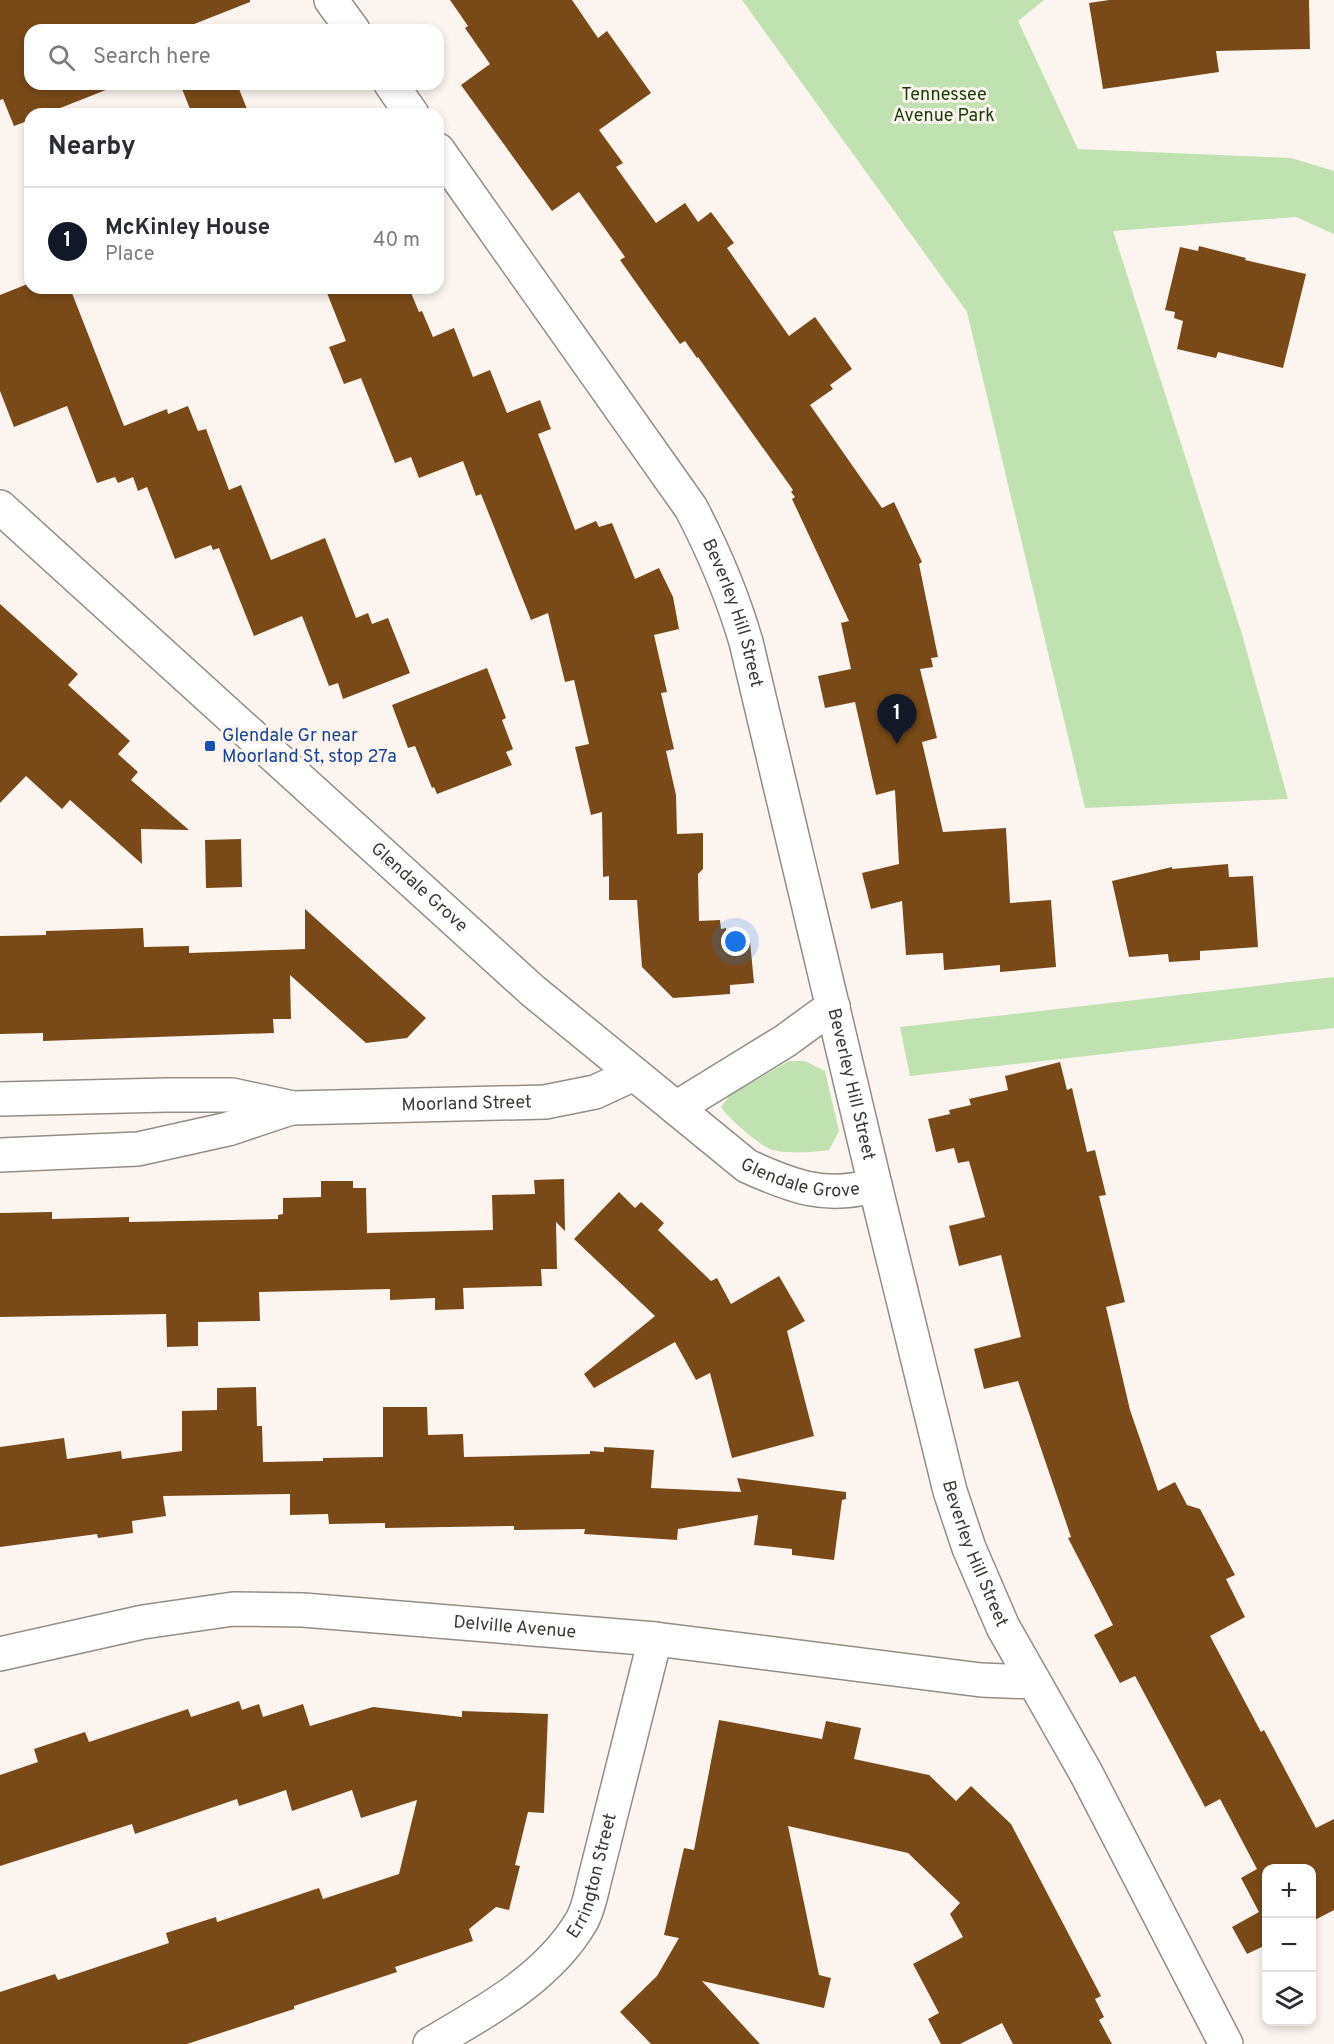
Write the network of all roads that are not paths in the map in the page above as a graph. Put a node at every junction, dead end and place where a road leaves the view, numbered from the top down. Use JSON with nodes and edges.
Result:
{"nodes":[{"id":1,"x":331,"y":0,"type":"edge"},
{"id":2,"x":349,"y":24,"type":"edge"},
{"id":3,"x":395,"y":90,"type":"edge"},
{"id":4,"x":408,"y":108,"type":"edge"},
{"id":5,"x":444,"y":158,"type":"edge"},
{"id":6,"x":0,"y":507,"type":"edge"},
{"id":7,"x":833,"y":1006,"type":"junction"},
{"id":8,"x":634,"y":1074,"type":"junction"},
{"id":9,"x":0,"y":1099,"type":"edge"},
{"id":10,"x":293,"y":1108,"type":"junction"},
{"id":11,"x":676,"y":1108,"type":"junction"},
{"id":12,"x":0,"y":1155,"type":"edge"},
{"id":13,"x":874,"y":1185,"type":"junction"},
{"id":14,"x":655,"y":1639,"type":"junction"},
{"id":15,"x":0,"y":1654,"type":"edge"},
{"id":16,"x":1033,"y":1682,"type":"junction"},
{"id":17,"x":430,"y":2044,"type":"edge"},
{"id":18,"x":1226,"y":2044,"type":"edge"}],
"edges":[{"from":1,"to":2,"type":"street"},
{"from":3,"to":4,"type":"street"},
{"from":5,"to":7,"type":"street","name":"Beverley Hill Street"},
{"from":6,"to":8,"type":"street","name":"Glendale Grove"},
{"from":7,"to":11,"type":"street"},
{"from":7,"to":13,"type":"street","name":"Beverley Hill Street"},
{"from":8,"to":10,"type":"street","name":"Moorland Street"},
{"from":8,"to":11,"type":"street","name":"Glendale Grove"},
{"from":9,"to":10,"type":"street","name":"Moorland Street"},
{"from":10,"to":12,"type":"street","name":"Moorland Street"},
{"from":11,"to":13,"type":"street","name":"Glendale Grove"},
{"from":13,"to":16,"type":"street","name":"Beverley Hill Street"},
{"from":14,"to":15,"type":"street","name":"Delville Avenue"},
{"from":14,"to":16,"type":"street","name":"Delville Avenue"},
{"from":14,"to":17,"type":"street","name":"Errington Street"},
{"from":16,"to":18,"type":"street","name":"Beverley Hill Street"}]}
